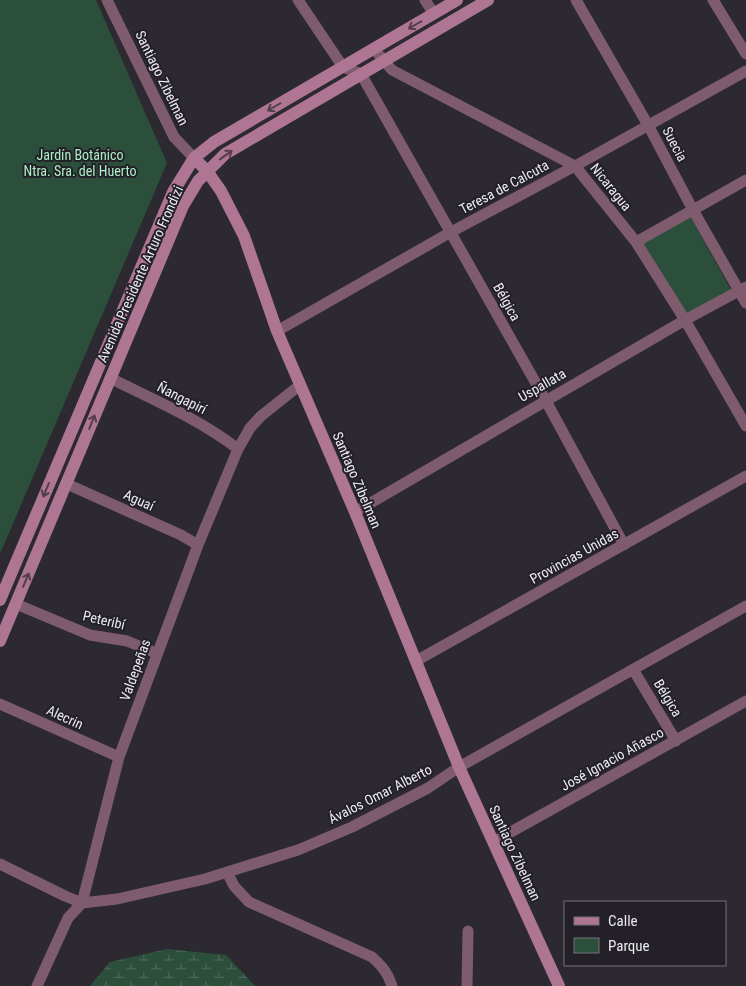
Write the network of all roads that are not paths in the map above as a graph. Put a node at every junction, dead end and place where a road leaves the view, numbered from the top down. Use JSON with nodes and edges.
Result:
{"nodes":[{"id":1,"x":107,"y":0,"type":"edge"},
{"id":2,"x":298,"y":0,"type":"edge"},
{"id":3,"x":424,"y":0,"type":"edge"},
{"id":4,"x":457,"y":0,"type":"edge"},
{"id":5,"x":488,"y":0,"type":"edge"},
{"id":6,"x":576,"y":0,"type":"edge"},
{"id":7,"x":713,"y":0,"type":"edge"},
{"id":8,"x":434,"y":14,"type":"junction"},
{"id":9,"x":374,"y":49,"type":"junction"},
{"id":10,"x":746,"y":54,"type":"edge"},
{"id":11,"x":384,"y":61,"type":"junction"},
{"id":12,"x":343,"y":67,"type":"junction"},
{"id":13,"x":746,"y":70,"type":"edge"},
{"id":14,"x":361,"y":74,"type":"junction"},
{"id":15,"x":648,"y":125,"type":"junction"},
{"id":16,"x":194,"y":158,"type":"junction"},
{"id":17,"x":575,"y":166,"type":"junction"},
{"id":18,"x":207,"y":171,"type":"junction"},
{"id":19,"x":746,"y":180,"type":"edge"},
{"id":20,"x":693,"y":210,"type":"junction"},
{"id":21,"x":451,"y":232,"type":"junction"},
{"id":22,"x":636,"y":242,"type":"junction"},
{"id":23,"x":743,"y":289,"type":"edge"},
{"id":24,"x":746,"y":303,"type":"edge"},
{"id":25,"x":685,"y":320,"type":"junction"},
{"id":26,"x":277,"y":331,"type":"junction"},
{"id":27,"x":110,"y":378,"type":"junction"},
{"id":28,"x":300,"y":385,"type":"junction"},
{"id":29,"x":546,"y":401,"type":"junction"},
{"id":30,"x":746,"y":426,"type":"edge"},
{"id":31,"x":238,"y":449,"type":"junction"},
{"id":32,"x":58,"y":460,"type":"junction"},
{"id":33,"x":74,"y":468,"type":"junction"},
{"id":34,"x":746,"y":476,"type":"edge"},
{"id":35,"x":67,"y":484,"type":"junction"},
{"id":36,"x":355,"y":512,"type":"junction"},
{"id":37,"x":198,"y":545,"type":"junction"},
{"id":38,"x":624,"y":545,"type":"junction"},
{"id":39,"x":0,"y":600,"type":"edge"},
{"id":40,"x":16,"y":604,"type":"junction"},
{"id":41,"x":746,"y":606,"type":"edge"},
{"id":42,"x":0,"y":641,"type":"edge"},
{"id":43,"x":156,"y":653,"type":"junction"},
{"id":44,"x":416,"y":660,"type":"junction"},
{"id":45,"x":634,"y":670,"type":"junction"},
{"id":46,"x":746,"y":701,"type":"edge"},
{"id":47,"x":0,"y":704,"type":"edge"},
{"id":48,"x":676,"y":741,"type":"junction"},
{"id":49,"x":118,"y":757,"type":"junction"},
{"id":50,"x":459,"y":767,"type":"junction"},
{"id":51,"x":493,"y":842,"type":"junction"},
{"id":52,"x":0,"y":864,"type":"edge"},
{"id":53,"x":227,"y":872,"type":"junction"},
{"id":54,"x":82,"y":903,"type":"junction"},
{"id":55,"x":468,"y":931,"type":"dead end"},
{"id":56,"x":36,"y":986,"type":"edge"},
{"id":57,"x":392,"y":986,"type":"edge"},
{"id":58,"x":467,"y":986,"type":"edge"},
{"id":59,"x":559,"y":986,"type":"edge"}],
"edges":[{"from":1,"to":16,"type":"street","name":"Santiago Zibelman"},
{"from":2,"to":12,"type":"street"},
{"from":3,"to":8,"type":"street"},
{"from":4,"to":8,"type":"main road","name":"Avenida Presidente Arturo Frondizi"},
{"from":5,"to":11,"type":"main road","name":"Avenida Presidente Arturo Frondizi"},
{"from":6,"to":15,"type":"street","name":"Suecia"},
{"from":7,"to":10,"type":"street"},
{"from":8,"to":9,"type":"main road","name":"Avenida Presidente Arturo Frondizi","one_way":true},
{"from":9,"to":11,"type":"street","name":"Nicaragua"},
{"from":9,"to":12,"type":"main road","name":"Avenida Presidente Arturo Frondizi"},
{"from":11,"to":14,"type":"main road","name":"Avenida Presidente Arturo Frondizi"},
{"from":11,"to":17,"type":"street","name":"Nicaragua"},
{"from":12,"to":14,"type":"street"},
{"from":12,"to":16,"type":"main road","name":"Avenida Presidente Arturo Frondizi","one_way":true},
{"from":13,"to":15,"type":"street","name":"Teresa de Calcuta"},
{"from":18,"to":14,"type":"main road","name":"Avenida Presidente Arturo Frondizi","one_way":true},
{"from":14,"to":21,"type":"street","name":"Bélgica"},
{"from":15,"to":17,"type":"street","name":"Teresa de Calcuta"},
{"from":15,"to":20,"type":"street","name":"Suecia"},
{"from":16,"to":18,"type":"main road","name":"Santiago Zibelman"},
{"from":16,"to":32,"type":"main road","name":"Avenida Presidente Arturo Frondizi"},
{"from":17,"to":21,"type":"street","name":"Teresa de Calcuta"},
{"from":17,"to":22,"type":"street","name":"Nicaragua"},
{"from":18,"to":26,"type":"main road","name":"Santiago Zibelman"},
{"from":18,"to":27,"type":"main road","name":"Avenida Presidente Arturo Frondizi"},
{"from":19,"to":20,"type":"street"},
{"from":20,"to":22,"type":"street"},
{"from":20,"to":23,"type":"street","name":"Suecia"},
{"from":21,"to":26,"type":"street","name":"Teresa de Calcuta"},
{"from":21,"to":29,"type":"street","name":"Bélgica"},
{"from":22,"to":25,"type":"street","name":"Nicaragua"},
{"from":23,"to":24,"type":"street","name":"Suecia"},
{"from":23,"to":25,"type":"street","name":"Uspallata"},
{"from":25,"to":29,"type":"street","name":"Uspallata"},
{"from":25,"to":30,"type":"street","name":"Nicaragua"},
{"from":26,"to":28,"type":"main road","name":"Santiago Zibelman"},
{"from":27,"to":31,"type":"street","name":"Ñangapirí"},
{"from":33,"to":27,"type":"main road","name":"Avenida Presidente Arturo Frondizi","one_way":true},
{"from":28,"to":31,"type":"street","name":"Valdepeñas"},
{"from":28,"to":36,"type":"main road","name":"Santiago Zibelman"},
{"from":29,"to":36,"type":"street","name":"Uspallata"},
{"from":29,"to":38,"type":"street","name":"Bélgica"},
{"from":31,"to":37,"type":"street","name":"Valdepeñas"},
{"from":32,"to":33,"type":"main road"},
{"from":32,"to":39,"type":"main road","name":"Avenida Presidente Arturo Frondizi","one_way":true},
{"from":33,"to":35,"type":"main road","name":"Avenida Presidente Arturo Frondizi"},
{"from":34,"to":38,"type":"street","name":"Provincias Unidas"},
{"from":35,"to":37,"type":"street","name":"Aguaí"},
{"from":40,"to":35,"type":"main road","name":"Avenida Presidente Arturo Frondizi","one_way":true},
{"from":36,"to":44,"type":"main road","name":"Santiago Zibelman"},
{"from":37,"to":43,"type":"street","name":"Valdepeñas"},
{"from":38,"to":44,"type":"street","name":"Provincias Unidas"},
{"from":40,"to":42,"type":"main road","name":"Avenida Presidente Arturo Frondizi"},
{"from":40,"to":43,"type":"street","name":"Peteribí"},
{"from":41,"to":45,"type":"street","name":"Ávalos Omar Alberto"},
{"from":43,"to":49,"type":"street","name":"Valdepeñas"},
{"from":44,"to":50,"type":"main road","name":"Santiago Zibelman"},
{"from":45,"to":48,"type":"street","name":"Bélgica"},
{"from":45,"to":50,"type":"street","name":"Ávalos Omar Alberto"},
{"from":46,"to":48,"type":"street","name":"José Ignacio Añasco"},
{"from":47,"to":49,"type":"street","name":"Alecrin"},
{"from":48,"to":51,"type":"street","name":"José Ignacio Añasco"},
{"from":49,"to":54,"type":"street","name":"Valdepeñas"},
{"from":50,"to":51,"type":"main road","name":"Santiago Zibelman"},
{"from":50,"to":53,"type":"street","name":"Ávalos Omar Alberto"},
{"from":51,"to":59,"type":"main road","name":"Santiago Zibelman"},
{"from":52,"to":54,"type":"street"},
{"from":53,"to":54,"type":"street","name":"Ávalos Omar Alberto"},
{"from":53,"to":57,"type":"street"},
{"from":54,"to":56,"type":"street","name":"Valdepeñas"},
{"from":55,"to":58,"type":"street"}]}
